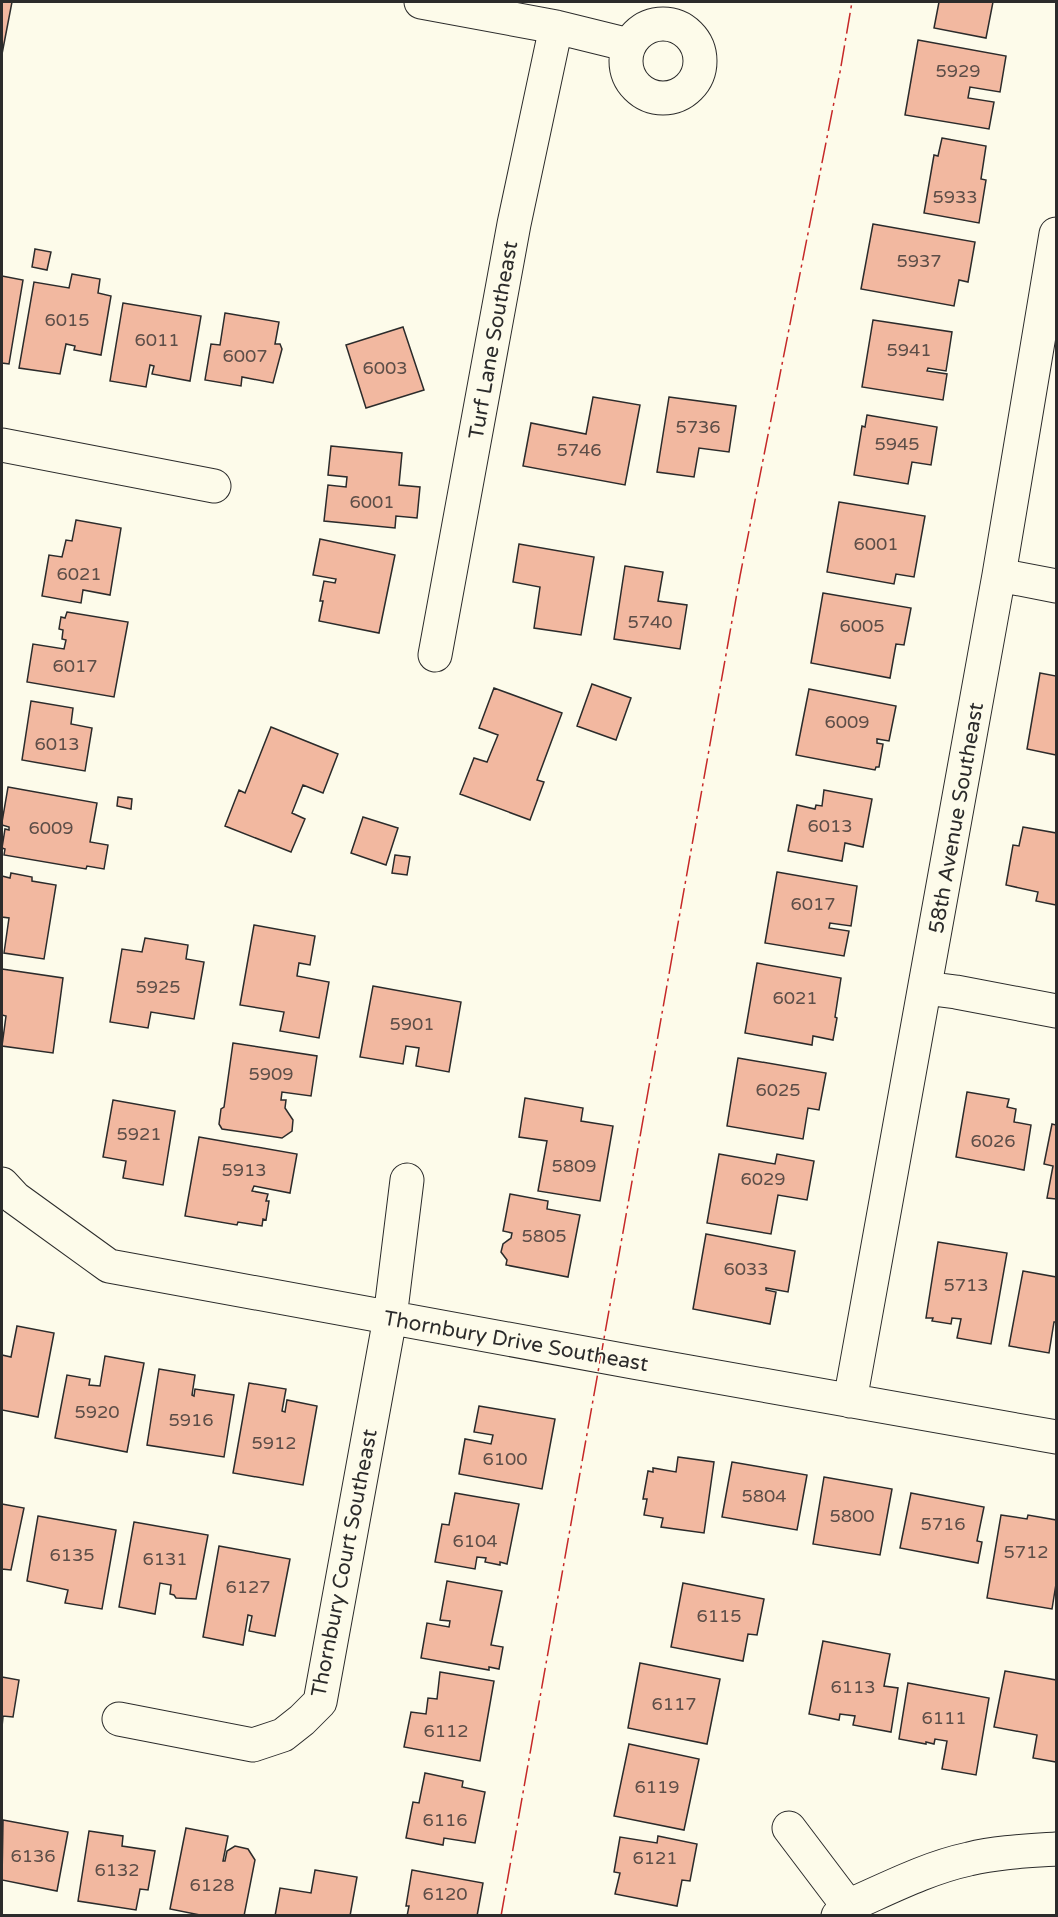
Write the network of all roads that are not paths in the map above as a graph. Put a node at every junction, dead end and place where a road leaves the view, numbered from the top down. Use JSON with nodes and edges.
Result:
{"nodes":[{"id":1,"x":422,"y":2,"type":"edge"},
{"id":2,"x":556,"y":27,"type":"junction"},
{"id":3,"x":629,"y":45,"type":"dead end"},
{"id":4,"x":1056,"y":234,"type":"edge"},
{"id":5,"x":2,"y":445,"type":"edge"},
{"id":6,"x":214,"y":486,"type":"dead end"},
{"id":7,"x":999,"y":575,"type":"junction"},
{"id":8,"x":1056,"y":586,"type":"edge"},
{"id":9,"x":435,"y":655,"type":"dead end"},
{"id":10,"x":925,"y":988,"type":"junction"},
{"id":11,"x":1056,"y":1011,"type":"edge"},
{"id":12,"x":407,"y":1180,"type":"dead end"},
{"id":13,"x":2,"y":1184,"type":"edge"},
{"id":14,"x":390,"y":1318,"type":"junction"},
{"id":15,"x":850,"y":1401,"type":"junction"},
{"id":16,"x":1056,"y":1437,"type":"edge"},
{"id":17,"x":118,"y":1719,"type":"dead end"},
{"id":18,"x":789,"y":1828,"type":"dead end"},
{"id":19,"x":1056,"y":1849,"type":"edge"},
{"id":20,"x":843,"y":1911,"type":"edge"}],
"edges":[{"from":1,"to":2,"type":"street"},
{"from":2,"to":3,"type":"street"},
{"from":2,"to":9,"type":"street","name":"Turf Lane Southeast"},
{"from":4,"to":7,"type":"street","name":"58th Avenue Southeast"},
{"from":5,"to":6,"type":"street"},
{"from":7,"to":8,"type":"street"},
{"from":7,"to":10,"type":"street","name":"58th Avenue Southeast"},
{"from":10,"to":11,"type":"street"},
{"from":10,"to":15,"type":"street","name":"58th Avenue Southeast"},
{"from":12,"to":14,"type":"street","name":"Thornbury Court Southeast"},
{"from":13,"to":14,"type":"street","name":"Thornbury Drive Southeast"},
{"from":14,"to":15,"type":"street","name":"Thornbury Drive Southeast"},
{"from":14,"to":17,"type":"street","name":"Thornbury Court Southeast"},
{"from":15,"to":16,"type":"street","name":"Thornbury Drive Southeast"},
{"from":18,"to":20,"type":"street"},
{"from":19,"to":20,"type":"street"}]}
